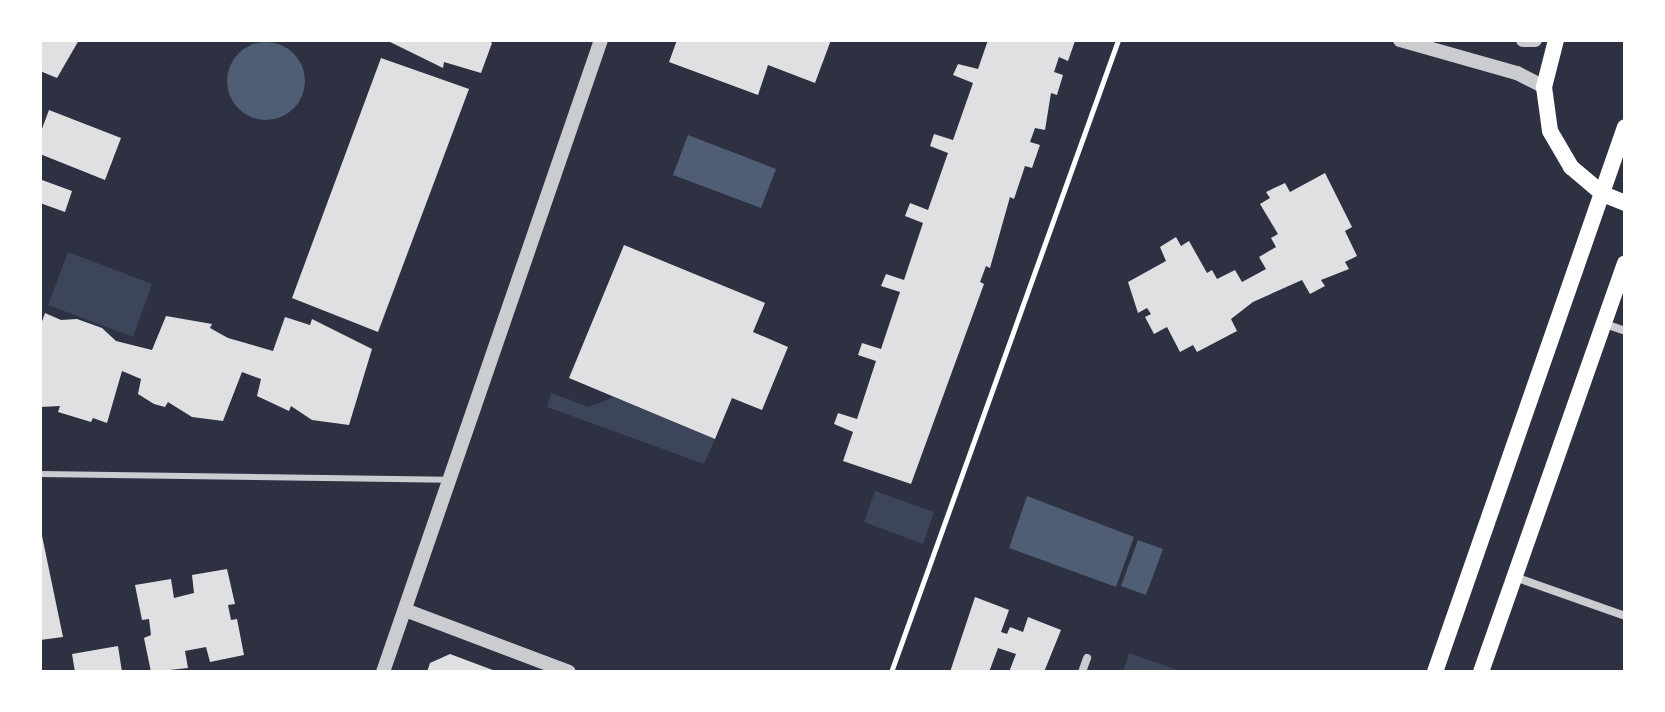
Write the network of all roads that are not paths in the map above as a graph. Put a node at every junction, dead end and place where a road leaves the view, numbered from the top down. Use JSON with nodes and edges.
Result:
{"nodes":[{"id":1,"x":601,"y":40,"type":"edge"},
{"id":2,"x":1400,"y":40,"type":"edge"},
{"id":3,"x":1523,"y":40,"type":"edge"},
{"id":4,"x":1535,"y":40,"type":"edge"},
{"id":5,"x":1556,"y":40,"type":"edge"},
{"id":6,"x":1544,"y":87,"type":"junction"},
{"id":7,"x":1625,"y":127,"type":"edge"},
{"id":8,"x":1603,"y":194,"type":"junction"},
{"id":9,"x":1625,"y":203,"type":"edge"},
{"id":10,"x":1625,"y":264,"type":"edge"},
{"id":11,"x":1604,"y":323,"type":"junction"},
{"id":12,"x":1625,"y":331,"type":"edge"},
{"id":13,"x":40,"y":474,"type":"edge"},
{"id":14,"x":447,"y":480,"type":"junction"},
{"id":15,"x":1515,"y":577,"type":"junction"},
{"id":16,"x":405,"y":610,"type":"junction"},
{"id":17,"x":1625,"y":616,"type":"edge"},
{"id":18,"x":1087,"y":658,"type":"dead end"},
{"id":19,"x":383,"y":672,"type":"edge"},
{"id":20,"x":569,"y":672,"type":"edge"},
{"id":21,"x":1082,"y":672,"type":"edge"},
{"id":22,"x":1435,"y":672,"type":"edge"},
{"id":23,"x":1481,"y":672,"type":"edge"}],
"edges":[{"from":1,"to":14,"type":"street"},
{"from":2,"to":6,"type":"street"},
{"from":3,"to":4,"type":"street"},
{"from":5,"to":6,"type":"main road"},
{"from":6,"to":8,"type":"main road"},
{"from":7,"to":8,"type":"main road"},
{"from":8,"to":9,"type":"main road"},
{"from":8,"to":22,"type":"main road"},
{"from":10,"to":11,"type":"main road"},
{"from":11,"to":12,"type":"street"},
{"from":11,"to":15,"type":"main road"},
{"from":13,"to":14,"type":"lane"},
{"from":14,"to":16,"type":"street"},
{"from":15,"to":17,"type":"street"},
{"from":15,"to":23,"type":"main road"},
{"from":16,"to":19,"type":"street"},
{"from":16,"to":20,"type":"street"},
{"from":18,"to":21,"type":"street"}]}
